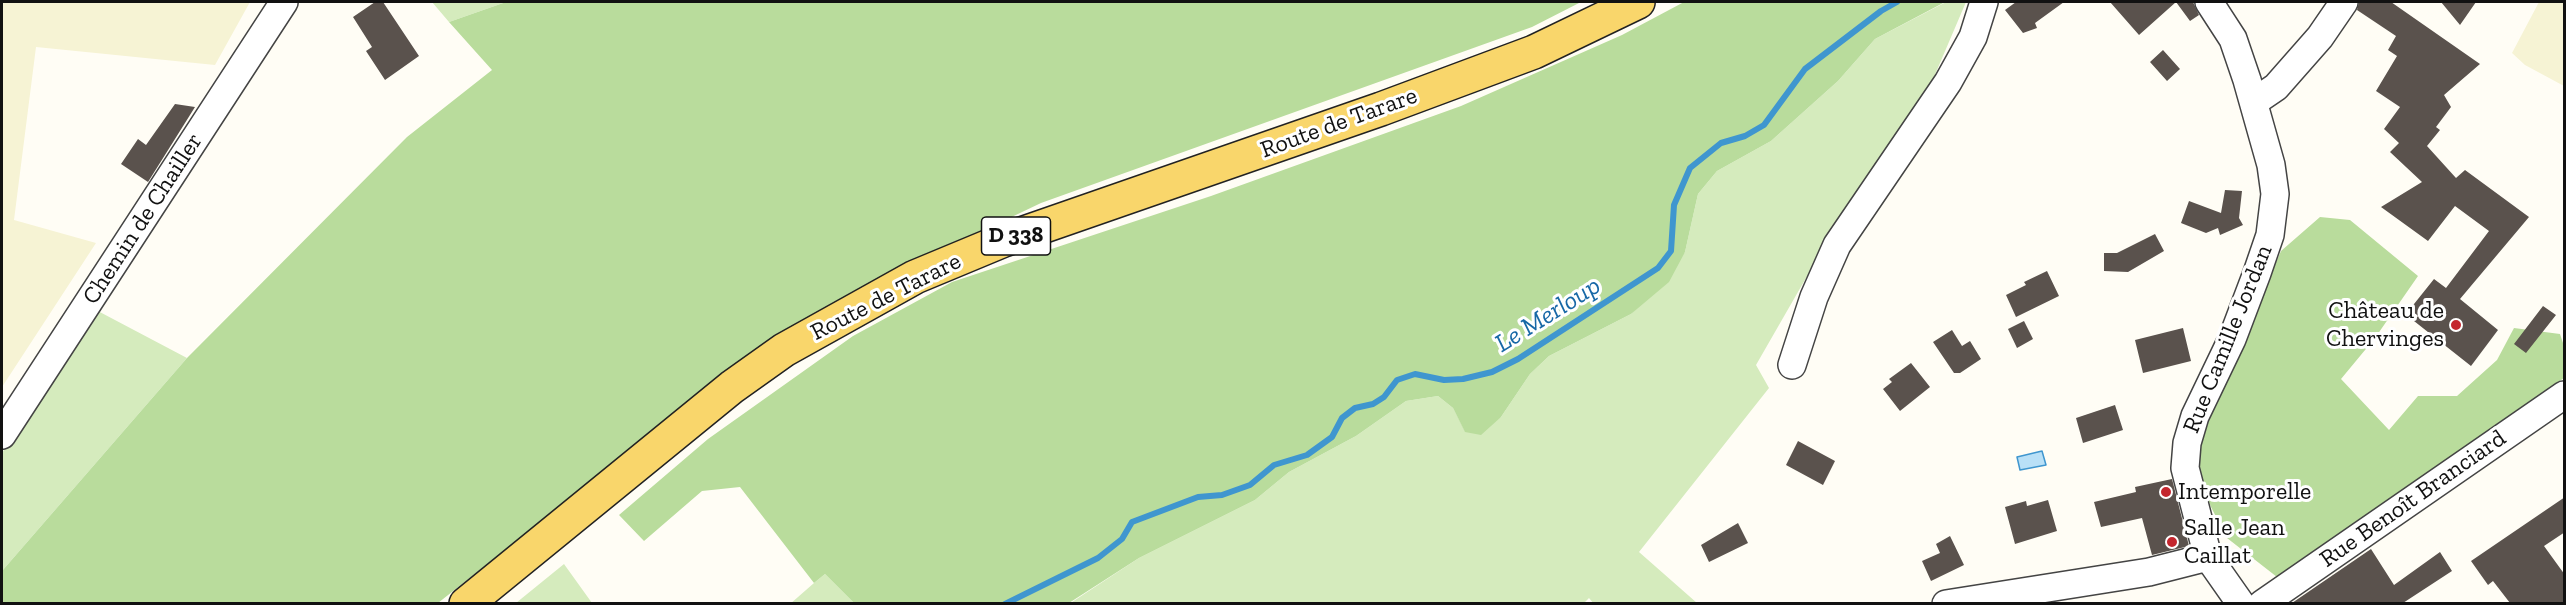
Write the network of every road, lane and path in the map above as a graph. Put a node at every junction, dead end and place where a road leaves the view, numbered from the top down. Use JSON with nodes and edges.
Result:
{"nodes":[{"id":1,"x":284,"y":2,"type":"edge"},
{"id":2,"x":1638,"y":2,"type":"edge"},
{"id":3,"x":1984,"y":2,"type":"edge"},
{"id":4,"x":2209,"y":2,"type":"edge"},
{"id":5,"x":2344,"y":2,"type":"edge"},
{"id":6,"x":2254,"y":102,"type":"junction"},
{"id":7,"x":1792,"y":365,"type":"dead end"},
{"id":8,"x":2565,"y":395,"type":"edge"},
{"id":9,"x":2,"y":435,"type":"edge"},
{"id":10,"x":2208,"y":557,"type":"junction"},
{"id":11,"x":466,"y":603,"type":"edge"},
{"id":12,"x":1946,"y":603,"type":"edge"},
{"id":13,"x":2241,"y":603,"type":"edge"},
{"id":14,"x":2262,"y":603,"type":"edge"}],
"edges":[{"from":1,"to":9,"type":"street","name":"Chemin de Chailler"},
{"from":2,"to":11,"type":"main road","name":"Route de Tarare","number":"D 338"},
{"from":3,"to":7,"type":"street"},
{"from":4,"to":6,"type":"street","name":"Rue Camille Jordan"},
{"from":5,"to":6,"type":"street"},
{"from":6,"to":10,"type":"street","name":"Rue Camille Jordan"},
{"from":8,"to":14,"type":"street","name":"Rue Benoît Branciard"},
{"from":10,"to":12,"type":"street"},
{"from":10,"to":13,"type":"street","name":"Rue Camille Jordan"}]}
